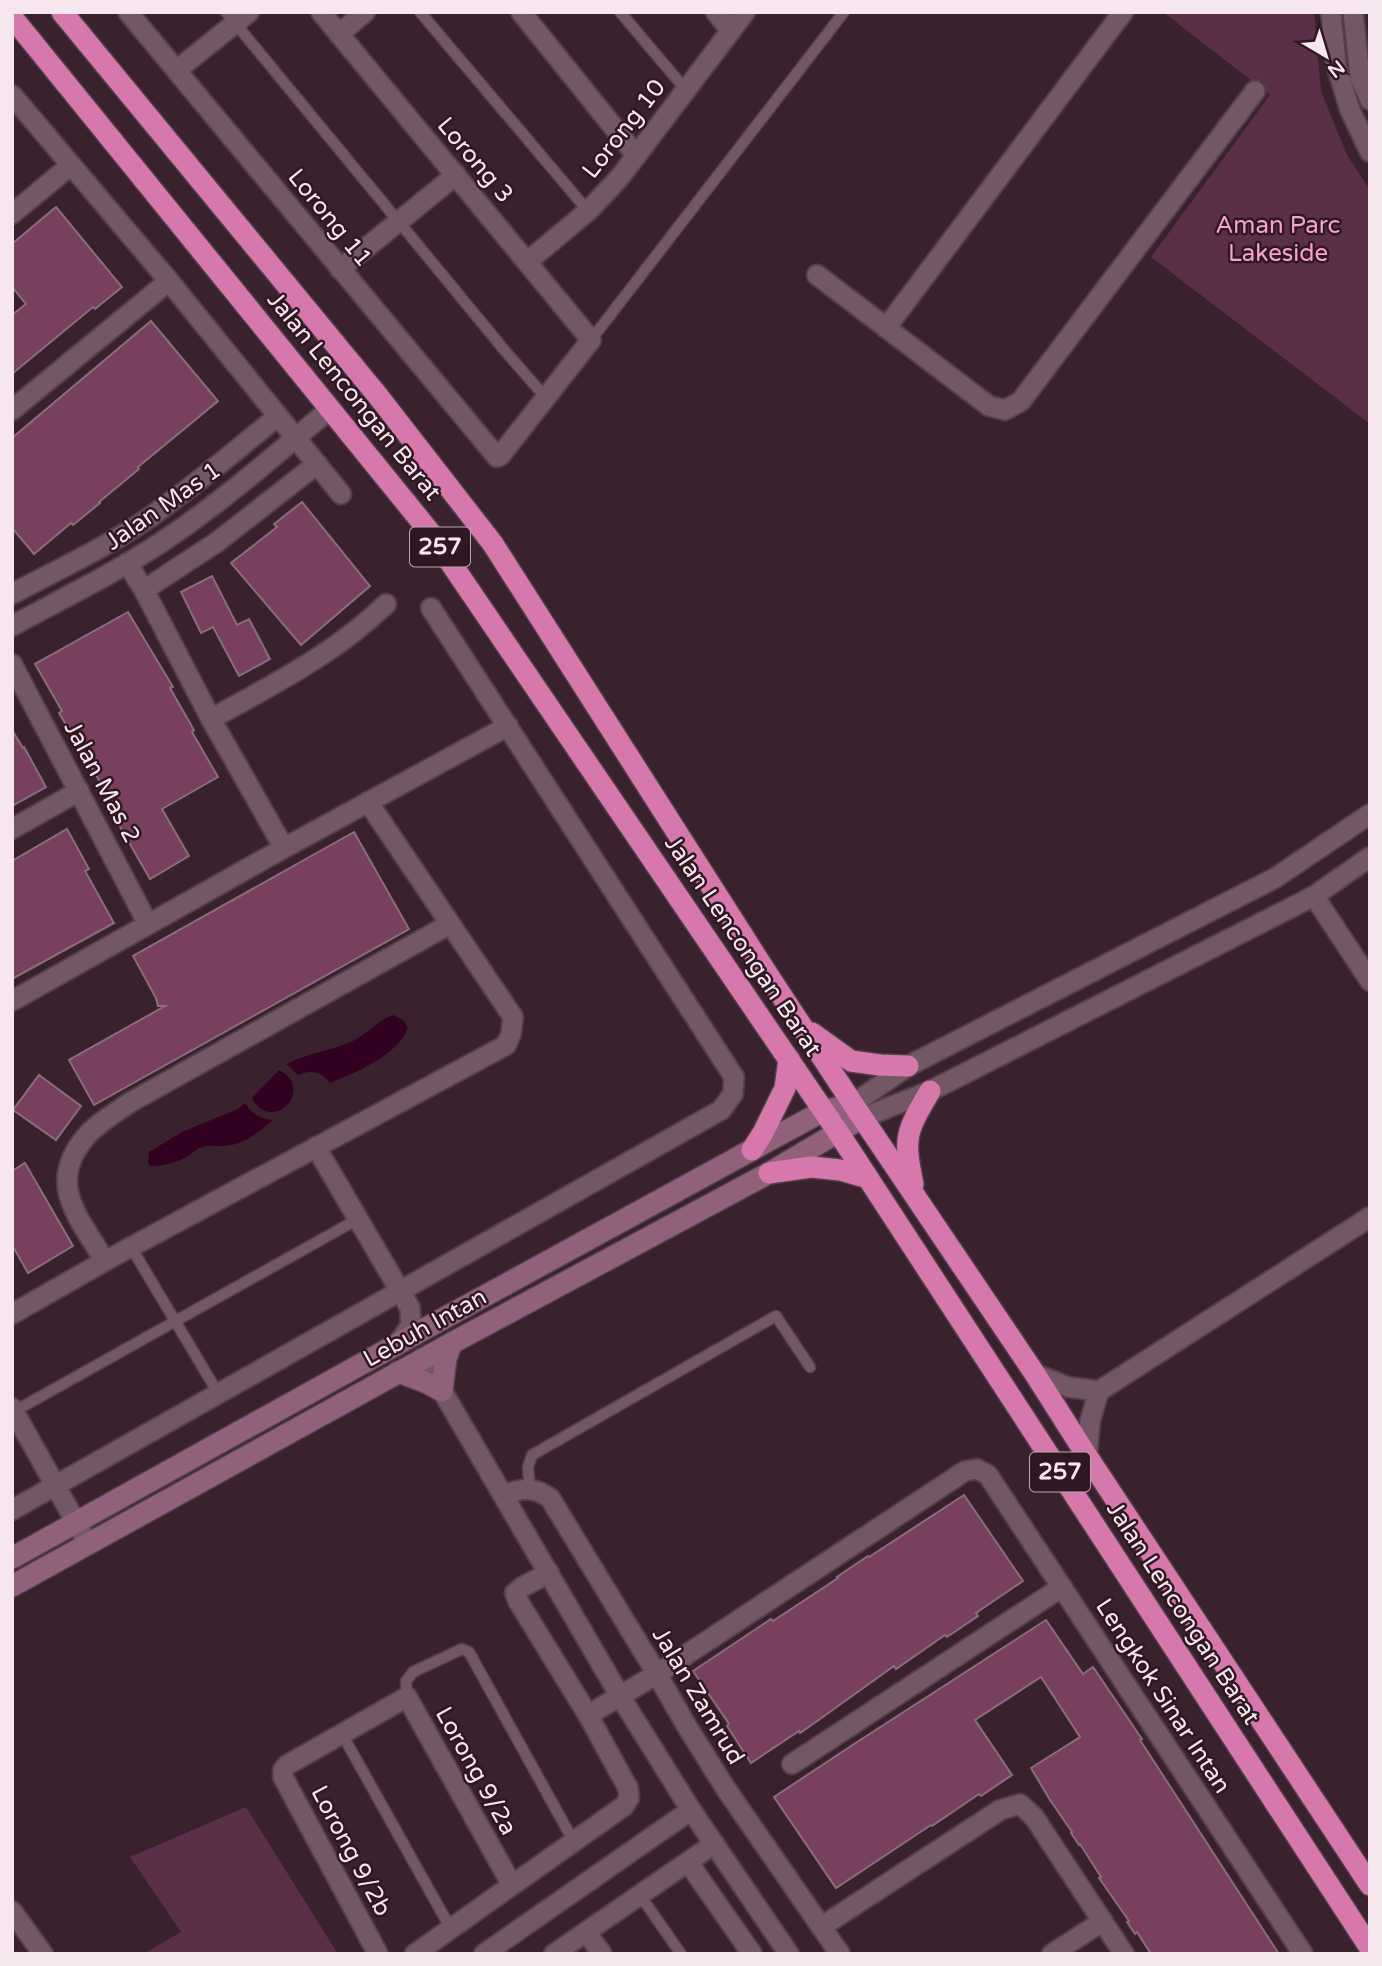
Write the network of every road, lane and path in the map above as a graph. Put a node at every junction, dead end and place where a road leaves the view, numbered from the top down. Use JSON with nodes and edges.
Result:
{"nodes":[{"id":1,"x":62,"y":12,"type":"edge"},
{"id":2,"x":128,"y":12,"type":"edge"},
{"id":3,"x":321,"y":12,"type":"edge"},
{"id":4,"x":365,"y":12,"type":"edge"},
{"id":5,"x":420,"y":12,"type":"edge"},
{"id":6,"x":521,"y":12,"type":"edge"},
{"id":7,"x":620,"y":12,"type":"edge"},
{"id":8,"x":716,"y":12,"type":"edge"},
{"id":9,"x":745,"y":12,"type":"edge"},
{"id":10,"x":844,"y":12,"type":"edge"},
{"id":11,"x":1123,"y":12,"type":"edge"},
{"id":12,"x":1331,"y":12,"type":"edge"},
{"id":13,"x":1353,"y":12,"type":"edge"},
{"id":14,"x":237,"y":16,"type":"edge"},
{"id":15,"x":12,"y":18,"type":"edge"},
{"id":16,"x":731,"y":31,"type":"junction"},
{"id":17,"x":339,"y":34,"type":"junction"},
{"id":18,"x":177,"y":70,"type":"junction"},
{"id":19,"x":1365,"y":77,"type":"edge"},
{"id":20,"x":1342,"y":84,"type":"junction"},
{"id":21,"x":686,"y":90,"type":"junction"},
{"id":22,"x":1255,"y":91,"type":"dead end"},
{"id":23,"x":12,"y":95,"type":"edge"},
{"id":24,"x":1370,"y":102,"type":"edge"},
{"id":25,"x":1350,"y":110,"type":"junction"},
{"id":26,"x":1370,"y":152,"type":"edge"},
{"id":27,"x":636,"y":155,"type":"junction"},
{"id":28,"x":71,"y":164,"type":"junction"},
{"id":29,"x":456,"y":175,"type":"junction"},
{"id":30,"x":588,"y":211,"type":"junction"},
{"id":31,"x":12,"y":214,"type":"edge"},
{"id":32,"x":399,"y":220,"type":"junction"},
{"id":33,"x":527,"y":262,"type":"junction"},
{"id":34,"x":340,"y":269,"type":"junction"},
{"id":35,"x":817,"y":275,"type":"dead end"},
{"id":36,"x":169,"y":281,"type":"junction"},
{"id":37,"x":886,"y":328,"type":"junction"},
{"id":38,"x":591,"y":340,"type":"junction"},
{"id":39,"x":546,"y":398,"type":"junction"},
{"id":40,"x":330,"y":409,"type":"junction"},
{"id":41,"x":12,"y":410,"type":"edge"},
{"id":42,"x":278,"y":416,"type":"junction"},
{"id":43,"x":295,"y":439,"type":"junction"},
{"id":44,"x":317,"y":464,"type":"junction"},
{"id":45,"x":341,"y":494,"type":"dead end"},
{"id":46,"x":127,"y":563,"type":"junction"},
{"id":47,"x":144,"y":590,"type":"junction"},
{"id":48,"x":12,"y":594,"type":"edge"},
{"id":49,"x":386,"y":604,"type":"dead end"},
{"id":50,"x":431,"y":608,"type":"dead end"},
{"id":51,"x":12,"y":626,"type":"edge"},
{"id":52,"x":12,"y":664,"type":"edge"},
{"id":53,"x":211,"y":719,"type":"junction"},
{"id":54,"x":508,"y":726,"type":"junction"},
{"id":55,"x":79,"y":791,"type":"junction"},
{"id":56,"x":368,"y":802,"type":"junction"},
{"id":57,"x":1370,"y":814,"type":"edge"},
{"id":58,"x":12,"y":829,"type":"edge"},
{"id":59,"x":284,"y":848,"type":"junction"},
{"id":60,"x":1370,"y":856,"type":"edge"},
{"id":61,"x":1314,"y":896,"type":"junction"},
{"id":62,"x":148,"y":924,"type":"junction"},
{"id":63,"x":450,"y":924,"type":"junction"},
{"id":64,"x":1370,"y":981,"type":"edge"},
{"id":65,"x":12,"y":1001,"type":"edge"},
{"id":66,"x":800,"y":1023,"type":"junction"},
{"id":67,"x":789,"y":1059,"type":"junction"},
{"id":68,"x":908,"y":1066,"type":"junction"},
{"id":69,"x":930,"y":1091,"type":"junction"},
{"id":70,"x":823,"y":1111,"type":"junction"},
{"id":71,"x":858,"y":1111,"type":"junction"},
{"id":72,"x":838,"y":1132,"type":"junction"},
{"id":73,"x":316,"y":1147,"type":"junction"},
{"id":74,"x":752,"y":1150,"type":"junction"},
{"id":75,"x":769,"y":1173,"type":"junction"},
{"id":76,"x":868,"y":1178,"type":"junction"},
{"id":77,"x":916,"y":1198,"type":"junction"},
{"id":78,"x":1370,"y":1217,"type":"edge"},
{"id":79,"x":358,"y":1219,"type":"junction"},
{"id":80,"x":131,"y":1247,"type":"junction"},
{"id":81,"x":105,"y":1261,"type":"junction"},
{"id":82,"x":400,"y":1291,"type":"junction"},
{"id":83,"x":410,"y":1308,"type":"junction"},
{"id":84,"x":12,"y":1314,"type":"edge"},
{"id":85,"x":448,"y":1316,"type":"junction"},
{"id":86,"x":175,"y":1322,"type":"junction"},
{"id":87,"x":452,"y":1343,"type":"junction"},
{"id":88,"x":398,"y":1344,"type":"junction"},
{"id":89,"x":423,"y":1358,"type":"junction"},
{"id":90,"x":810,"y":1367,"type":"dead end"},
{"id":91,"x":398,"y":1372,"type":"junction"},
{"id":92,"x":1035,"y":1374,"type":"junction"},
{"id":93,"x":442,"y":1391,"type":"junction"},
{"id":94,"x":1099,"y":1391,"type":"junction"},
{"id":95,"x":218,"y":1393,"type":"junction"},
{"id":96,"x":13,"y":1411,"type":"edge"},
{"id":97,"x":1087,"y":1456,"type":"junction"},
{"id":98,"x":57,"y":1486,"type":"junction"},
{"id":99,"x":530,"y":1489,"type":"junction"},
{"id":100,"x":504,"y":1496,"type":"junction"},
{"id":101,"x":12,"y":1510,"type":"edge"},
{"id":102,"x":76,"y":1523,"type":"junction"},
{"id":103,"x":88,"y":1544,"type":"junction"},
{"id":104,"x":12,"y":1558,"type":"edge"},
{"id":105,"x":549,"y":1573,"type":"junction"},
{"id":106,"x":12,"y":1586,"type":"edge"},
{"id":107,"x":1062,"y":1587,"type":"junction"},
{"id":108,"x":657,"y":1674,"type":"junction"},
{"id":109,"x":620,"y":1696,"type":"junction"},
{"id":110,"x":407,"y":1698,"type":"junction"},
{"id":111,"x":588,"y":1715,"type":"junction"},
{"id":112,"x":342,"y":1734,"type":"junction"},
{"id":113,"x":792,"y":1764,"type":"dead end"},
{"id":114,"x":283,"y":1770,"type":"joint"},
{"id":115,"x":691,"y":1810,"type":"junction"},
{"id":116,"x":573,"y":1842,"type":"junction"},
{"id":117,"x":714,"y":1844,"type":"junction"},
{"id":118,"x":688,"y":1862,"type":"junction"},
{"id":119,"x":512,"y":1885,"type":"junction"},
{"id":120,"x":1370,"y":1885,"type":"edge"},
{"id":121,"x":640,"y":1895,"type":"junction"},
{"id":122,"x":12,"y":1911,"type":"edge"},
{"id":123,"x":1103,"y":1921,"type":"junction"},
{"id":124,"x":821,"y":1927,"type":"junction"},
{"id":125,"x":451,"y":1929,"type":"junction"},
{"id":126,"x":586,"y":1932,"type":"junction"},
{"id":127,"x":1370,"y":1948,"type":"edge"},
{"id":128,"x":43,"y":1954,"type":"edge"},
{"id":129,"x":378,"y":1954,"type":"edge"},
{"id":130,"x":415,"y":1954,"type":"edge"},
{"id":131,"x":484,"y":1954,"type":"edge"},
{"id":132,"x":554,"y":1954,"type":"edge"},
{"id":133,"x":602,"y":1954,"type":"edge"},
{"id":134,"x":681,"y":1954,"type":"edge"},
{"id":135,"x":752,"y":1954,"type":"edge"},
{"id":136,"x":789,"y":1954,"type":"edge"},
{"id":137,"x":840,"y":1954,"type":"edge"},
{"id":138,"x":1052,"y":1954,"type":"edge"},
{"id":139,"x":1124,"y":1954,"type":"edge"},
{"id":140,"x":1303,"y":1954,"type":"edge"}],
"edges":[{"from":1,"to":66,"type":"highway","name":"Jalan Lencongan Barat","number":"257"},
{"from":2,"to":18,"type":"street","name":"Lorong 11"},
{"from":3,"to":17,"type":"street","name":"Lorong 3"},
{"from":4,"to":17,"type":"street"},
{"from":5,"to":30,"type":"lane"},
{"from":6,"to":27,"type":"street"},
{"from":7,"to":21,"type":"lane"},
{"from":8,"to":16,"type":"street"},
{"from":9,"to":16,"type":"street","name":"Lorong 10"},
{"from":10,"to":38,"type":"lane"},
{"from":11,"to":37,"type":"street"},
{"from":12,"to":20,"type":"street"},
{"from":13,"to":19,"type":"street"},
{"from":14,"to":18,"type":"street"},
{"from":14,"to":32,"type":"lane"},
{"from":15,"to":40,"type":"highway","name":"Jalan Lencongan Barat","number":"257"},
{"from":16,"to":21,"type":"street","name":"Lorong 10"},
{"from":17,"to":29,"type":"street","name":"Lorong 3"},
{"from":18,"to":34,"type":"street","name":"Lorong 11"},
{"from":19,"to":20,"type":"lane"},
{"from":19,"to":24,"type":"street"},
{"from":20,"to":25,"type":"street"},
{"from":21,"to":27,"type":"street","name":"Lorong 10"},
{"from":22,"to":37,"type":"street"},
{"from":23,"to":28,"type":"street"},
{"from":24,"to":25,"type":"lane"},
{"from":25,"to":26,"type":"street"},
{"from":27,"to":30,"type":"street","name":"Lorong 10"},
{"from":28,"to":31,"type":"street"},
{"from":28,"to":36,"type":"street"},
{"from":29,"to":32,"type":"street"},
{"from":29,"to":33,"type":"street","name":"Lorong 3"},
{"from":30,"to":33,"type":"street","name":"Lorong 10"},
{"from":32,"to":34,"type":"street"},
{"from":32,"to":39,"type":"lane"},
{"from":33,"to":38,"type":"street","name":"Lorong 3"},
{"from":34,"to":39,"type":"street","name":"Lorong 11"},
{"from":35,"to":37,"type":"street"},
{"from":36,"to":41,"type":"street"},
{"from":36,"to":42,"type":"street"},
{"from":38,"to":39,"type":"street"},
{"from":40,"to":43,"type":"street","name":"Jalan Mas 1"},
{"from":40,"to":67,"type":"highway","name":"Jalan Lencongan Barat","number":"257"},
{"from":42,"to":43,"type":"street"},
{"from":42,"to":48,"type":"street"},
{"from":43,"to":44,"type":"street"},
{"from":43,"to":46,"type":"street","name":"Jalan Mas 1"},
{"from":44,"to":45,"type":"street"},
{"from":44,"to":47,"type":"street"},
{"from":46,"to":47,"type":"street"},
{"from":46,"to":51,"type":"street","name":"Jalan Mas 1"},
{"from":47,"to":53,"type":"street"},
{"from":49,"to":53,"type":"street"},
{"from":50,"to":54,"type":"street"},
{"from":52,"to":55,"type":"street","name":"Jalan Mas 2"},
{"from":53,"to":59,"type":"street"},
{"from":54,"to":56,"type":"street"},
{"from":54,"to":82,"type":"street"},
{"from":55,"to":58,"type":"street"},
{"from":55,"to":62,"type":"street","name":"Jalan Mas 2"},
{"from":56,"to":59,"type":"street"},
{"from":56,"to":63,"type":"street"},
{"from":57,"to":68,"type":"street"},
{"from":59,"to":62,"type":"street"},
{"from":60,"to":61,"type":"street"},
{"from":61,"to":64,"type":"street"},
{"from":61,"to":69,"type":"street"},
{"from":62,"to":65,"type":"street"},
{"from":63,"to":73,"type":"street"},
{"from":63,"to":81,"type":"street"},
{"from":66,"to":68,"type":"highway"},
{"from":66,"to":71,"type":"highway","name":"Jalan Lencongan Barat","number":"257"},
{"from":67,"to":70,"type":"highway","name":"Jalan Lencongan Barat","number":"257"},
{"from":67,"to":74,"type":"highway"},
{"from":68,"to":71,"type":"street"},
{"from":69,"to":71,"type":"street"},
{"from":69,"to":77,"type":"highway"},
{"from":70,"to":71,"type":"main road","name":"Lebuh Intan"},
{"from":70,"to":72,"type":"highway","name":"Jalan Lencongan Barat","number":"257"},
{"from":70,"to":74,"type":"main road","name":"Lebuh Intan"},
{"from":71,"to":72,"type":"main road","name":"Lebuh Intan"},
{"from":71,"to":77,"type":"highway","name":"Jalan Lencongan Barat","number":"257"},
{"from":72,"to":75,"type":"main road","name":"Lebuh Intan"},
{"from":72,"to":76,"type":"highway","name":"Jalan Lencongan Barat","number":"257"},
{"from":73,"to":79,"type":"street"},
{"from":73,"to":80,"type":"street"},
{"from":74,"to":85,"type":"main road","name":"Lebuh Intan"},
{"from":75,"to":76,"type":"highway"},
{"from":75,"to":87,"type":"main road","name":"Lebuh Intan"},
{"from":76,"to":127,"type":"highway","name":"Jalan Lencongan Barat","number":"257"},
{"from":77,"to":92,"type":"highway","name":"Jalan Lencongan Barat","number":"257"},
{"from":78,"to":94,"type":"street"},
{"from":79,"to":82,"type":"street"},
{"from":79,"to":86,"type":"lane"},
{"from":80,"to":81,"type":"street"},
{"from":80,"to":86,"type":"lane"},
{"from":81,"to":84,"type":"street"},
{"from":82,"to":83,"type":"street"},
{"from":82,"to":95,"type":"street"},
{"from":83,"to":85,"type":"street"},
{"from":83,"to":88,"type":"street"},
{"from":85,"to":88,"type":"main road","name":"Lebuh Intan"},
{"from":86,"to":95,"type":"lane"},
{"from":86,"to":96,"type":"lane"},
{"from":87,"to":89,"type":"main road","name":"Lebuh Intan"},
{"from":87,"to":93,"type":"main road"},
{"from":88,"to":102,"type":"main road","name":"Lebuh Intan"},
{"from":89,"to":91,"type":"main road","name":"Lebuh Intan"},
{"from":89,"to":93,"type":"street"},
{"from":90,"to":99,"type":"lane"},
{"from":91,"to":93,"type":"main road"},
{"from":91,"to":103,"type":"main road","name":"Lebuh Intan"},
{"from":92,"to":94,"type":"street"},
{"from":92,"to":97,"type":"highway","name":"Jalan Lencongan Barat","number":"257"},
{"from":93,"to":100,"type":"street"},
{"from":94,"to":97,"type":"street"},
{"from":95,"to":98,"type":"street"},
{"from":96,"to":98,"type":"street"},
{"from":97,"to":120,"type":"highway","name":"Jalan Lencongan Barat","number":"257"},
{"from":98,"to":101,"type":"street"},
{"from":98,"to":102,"type":"street"},
{"from":99,"to":100,"type":"street"},
{"from":99,"to":108,"type":"street","name":"Jalan Zamrud"},
{"from":100,"to":105,"type":"street"},
{"from":102,"to":103,"type":"street"},
{"from":102,"to":104,"type":"main road","name":"Lebuh Intan"},
{"from":103,"to":106,"type":"main road","name":"Lebuh Intan"},
{"from":105,"to":109,"type":"street"},
{"from":105,"to":111,"type":"street"},
{"from":107,"to":108,"type":"street","name":"Lengkok Sinar Intan"},
{"from":107,"to":113,"type":"street"},
{"from":107,"to":140,"type":"street","name":"Lengkok Sinar Intan"},
{"from":108,"to":109,"type":"street"},
{"from":108,"to":124,"type":"street","name":"Jalan Zamrud"},
{"from":109,"to":111,"type":"street"},
{"from":109,"to":115,"type":"street"},
{"from":110,"to":112,"type":"street","name":"Lorong 9/2a"},
{"from":110,"to":116,"type":"lane"},
{"from":110,"to":119,"type":"street","name":"Lorong 9/2a"},
{"from":111,"to":116,"type":"street"},
{"from":112,"to":114,"type":"street","name":"Lorong 9/2a"},
{"from":112,"to":125,"type":"lane"},
{"from":114,"to":129,"type":"street","name":"Lorong 9/2b"},
{"from":115,"to":117,"type":"street"},
{"from":115,"to":131,"type":"street"},
{"from":116,"to":119,"type":"street"},
{"from":117,"to":118,"type":"street"},
{"from":117,"to":136,"type":"street"},
{"from":118,"to":121,"type":"street"},
{"from":118,"to":135,"type":"street"},
{"from":119,"to":125,"type":"street"},
{"from":121,"to":126,"type":"street"},
{"from":121,"to":134,"type":"lane"},
{"from":122,"to":128,"type":"street"},
{"from":123,"to":124,"type":"street"},
{"from":123,"to":138,"type":"street"},
{"from":123,"to":139,"type":"street"},
{"from":124,"to":137,"type":"street","name":"Jalan Zamrud"},
{"from":125,"to":130,"type":"street"},
{"from":126,"to":132,"type":"street"},
{"from":126,"to":133,"type":"street"}]}
